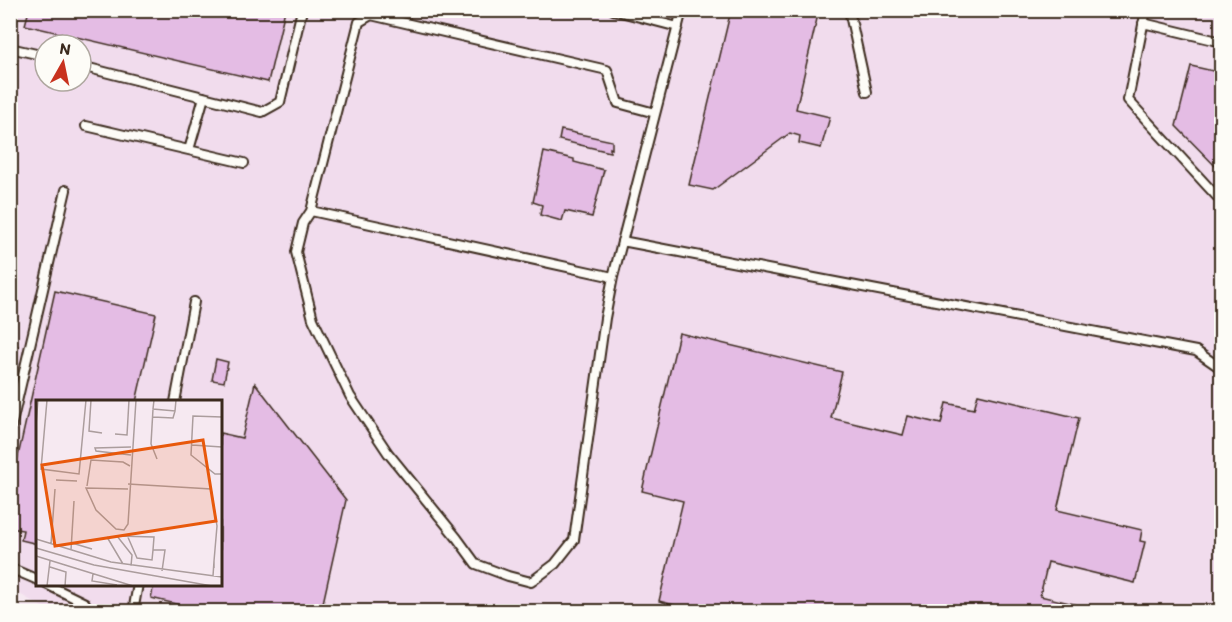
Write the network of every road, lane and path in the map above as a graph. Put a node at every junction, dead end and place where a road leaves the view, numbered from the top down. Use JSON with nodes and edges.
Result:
{"nodes":[{"id":1,"x":302,"y":10,"type":"edge"},
{"id":2,"x":613,"y":10,"type":"edge"},
{"id":3,"x":682,"y":10,"type":"edge"},
{"id":4,"x":849,"y":10,"type":"edge"},
{"id":5,"x":1146,"y":10,"type":"edge"},
{"id":6,"x":1143,"y":23,"type":"junction"},
{"id":7,"x":678,"y":27,"type":"junction"},
{"id":8,"x":1221,"y":42,"type":"edge"},
{"id":9,"x":10,"y":48,"type":"edge"},
{"id":10,"x":33,"y":54,"type":"edge"},
{"id":11,"x":93,"y":69,"type":"edge"},
{"id":12,"x":867,"y":92,"type":"dead end"},
{"id":13,"x":204,"y":97,"type":"junction"},
{"id":14,"x":655,"y":113,"type":"junction"},
{"id":15,"x":86,"y":126,"type":"dead end"},
{"id":16,"x":189,"y":150,"type":"junction"},
{"id":17,"x":244,"y":163,"type":"dead end"},
{"id":18,"x":66,"y":190,"type":"dead end"},
{"id":19,"x":1221,"y":202,"type":"edge"},
{"id":20,"x":311,"y":211,"type":"junction"},
{"id":21,"x":622,"y":241,"type":"junction"},
{"id":22,"x":613,"y":277,"type":"junction"},
{"id":23,"x":194,"y":302,"type":"dead end"},
{"id":24,"x":1221,"y":369,"type":"edge"},
{"id":25,"x":175,"y":400,"type":"edge"},
{"id":26,"x":10,"y":432,"type":"edge"},
{"id":27,"x":10,"y":568,"type":"edge"},
{"id":28,"x":36,"y":579,"type":"edge"},
{"id":29,"x":48,"y":586,"type":"edge"},
{"id":30,"x":138,"y":586,"type":"edge"},
{"id":31,"x":85,"y":603,"type":"dead end"},
{"id":32,"x":133,"y":612,"type":"edge"}],
"edges":[{"from":1,"to":13,"type":"lane"},
{"from":2,"to":7,"type":"lane"},
{"from":3,"to":7,"type":"lane"},
{"from":4,"to":12,"type":"lane"},
{"from":5,"to":6,"type":"lane"},
{"from":6,"to":8,"type":"lane"},
{"from":6,"to":19,"type":"lane"},
{"from":7,"to":14,"type":"lane"},
{"from":9,"to":10,"type":"lane"},
{"from":11,"to":13,"type":"lane"},
{"from":13,"to":16,"type":"lane"},
{"from":14,"to":20,"type":"lane"},
{"from":14,"to":21,"type":"lane"},
{"from":15,"to":16,"type":"lane"},
{"from":16,"to":17,"type":"lane"},
{"from":18,"to":26,"type":"lane"},
{"from":20,"to":22,"type":"lane"},
{"from":20,"to":22,"type":"lane"},
{"from":21,"to":22,"type":"lane"},
{"from":21,"to":24,"type":"lane"},
{"from":23,"to":25,"type":"lane"},
{"from":27,"to":28,"type":"lane"},
{"from":29,"to":31,"type":"lane"},
{"from":30,"to":32,"type":"lane"}]}
